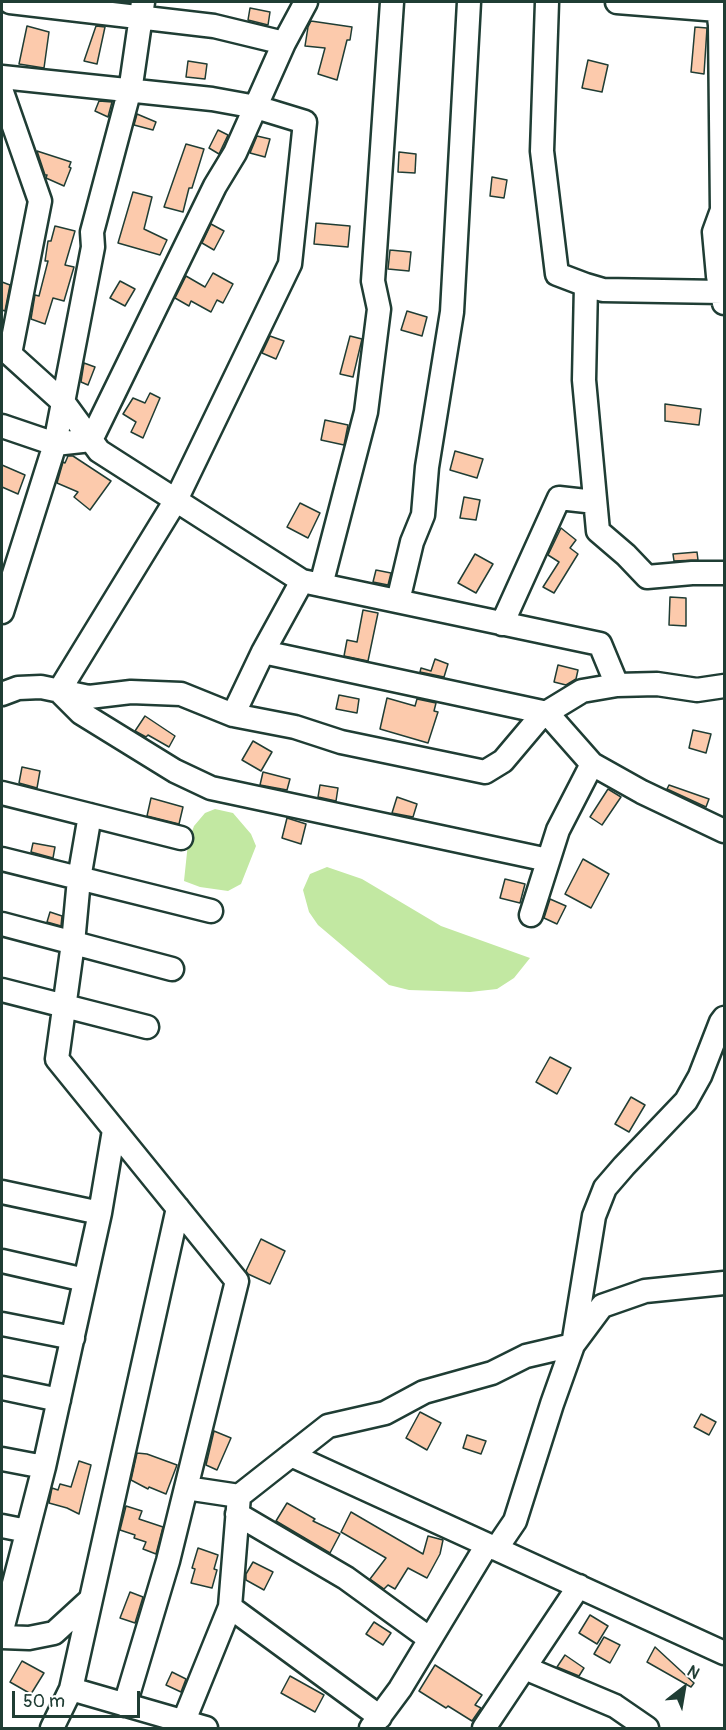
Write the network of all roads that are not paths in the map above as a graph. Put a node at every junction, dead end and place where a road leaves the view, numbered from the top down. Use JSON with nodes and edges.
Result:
{"nodes":[{"id":1,"x":10,"y":2,"type":"edge"},
{"id":2,"x":306,"y":2,"type":"edge"},
{"id":3,"x":392,"y":2,"type":"edge"},
{"id":4,"x":469,"y":2,"type":"edge"},
{"id":5,"x":547,"y":2,"type":"edge"},
{"id":6,"x":617,"y":2,"type":"edge"},
{"id":7,"x":717,"y":6,"type":"edge"},
{"id":8,"x":142,"y":9,"type":"edge"},
{"id":9,"x":722,"y":34,"type":"edge"},
{"id":10,"x":284,"y":43,"type":"junction"},
{"id":11,"x":2,"y":78,"type":"edge"},
{"id":12,"x":129,"y":90,"type":"junction"},
{"id":13,"x":2,"y":92,"type":"edge"},
{"id":14,"x":256,"y":107,"type":"junction"},
{"id":15,"x":719,"y":232,"type":"edge"},
{"id":16,"x":586,"y":285,"type":"junction"},
{"id":17,"x":723,"y":298,"type":"edge"},
{"id":18,"x":6,"y":351,"type":"edge"},
{"id":19,"x":64,"y":403,"type":"junction"},
{"id":20,"x":2,"y":426,"type":"edge"},
{"id":21,"x":91,"y":440,"type":"junction"},
{"id":22,"x":55,"y":444,"type":"junction"},
{"id":23,"x":176,"y":500,"type":"junction"},
{"id":24,"x":595,"y":502,"type":"junction"},
{"id":25,"x":724,"y":573,"type":"edge"},
{"id":26,"x":312,"y":583,"type":"junction"},
{"id":27,"x":398,"y":601,"type":"junction"},
{"id":28,"x":4,"y":612,"type":"edge"},
{"id":29,"x":502,"y":624,"type":"junction"},
{"id":30,"x":263,"y":651,"type":"junction"},
{"id":31,"x":617,"y":685,"type":"junction"},
{"id":32,"x":724,"y":686,"type":"edge"},
{"id":33,"x":59,"y":691,"type":"junction"},
{"id":34,"x":2,"y":694,"type":"edge"},
{"id":35,"x":547,"y":712,"type":"junction"},
{"id":36,"x":233,"y":715,"type":"junction"},
{"id":37,"x":592,"y":764,"type":"junction"},
{"id":38,"x":2,"y":793,"type":"edge"},
{"id":39,"x":90,"y":815,"type":"junction"},
{"id":40,"x":724,"y":831,"type":"edge"},
{"id":41,"x":181,"y":838,"type":"dead end"},
{"id":42,"x":2,"y":859,"type":"edge"},
{"id":43,"x":548,"y":860,"type":"junction"},
{"id":44,"x":79,"y":879,"type":"junction"},
{"id":45,"x":211,"y":911,"type":"dead end"},
{"id":46,"x":531,"y":915,"type":"dead end"},
{"id":47,"x":2,"y":924,"type":"edge"},
{"id":48,"x":73,"y":943,"type":"junction"},
{"id":49,"x":172,"y":969,"type":"dead end"},
{"id":50,"x":2,"y":990,"type":"edge"},
{"id":51,"x":65,"y":1006,"type":"junction"},
{"id":52,"x":724,"y":1017,"type":"edge"},
{"id":53,"x":147,"y":1027,"type":"dead end"},
{"id":54,"x":114,"y":1130,"type":"junction"},
{"id":55,"x":2,"y":1192,"type":"edge"},
{"id":56,"x":177,"y":1208,"type":"junction"},
{"id":57,"x":100,"y":1213,"type":"junction"},
{"id":58,"x":2,"y":1261,"type":"edge"},
{"id":59,"x":85,"y":1280,"type":"junction"},
{"id":60,"x":724,"y":1283,"type":"edge"},
{"id":61,"x":2,"y":1323,"type":"edge"},
{"id":62,"x":73,"y":1338,"type":"junction"},
{"id":63,"x":573,"y":1345,"type":"junction"},
{"id":64,"x":2,"y":1388,"type":"edge"},
{"id":65,"x":59,"y":1400,"type":"junction"},
{"id":66,"x":291,"y":1455,"type":"junction"},
{"id":67,"x":2,"y":1458,"type":"edge"},
{"id":68,"x":44,"y":1467,"type":"junction"},
{"id":69,"x":186,"y":1488,"type":"junction"},
{"id":70,"x":238,"y":1505,"type":"junction"},
{"id":71,"x":2,"y":1526,"type":"edge"},
{"id":72,"x":27,"y":1531,"type":"junction"},
{"id":73,"x":491,"y":1546,"type":"junction"},
{"id":74,"x":579,"y":1587,"type":"junction"},
{"id":75,"x":90,"y":1600,"type":"junction"},
{"id":76,"x":230,"y":1607,"type":"junction"},
{"id":77,"x":2,"y":1630,"type":"edge"},
{"id":78,"x":2,"y":1637,"type":"edge"},
{"id":79,"x":430,"y":1639,"type":"junction"},
{"id":80,"x":724,"y":1653,"type":"edge"},
{"id":81,"x":525,"y":1668,"type":"junction"},
{"id":82,"x":71,"y":1689,"type":"junction"},
{"id":83,"x":125,"y":1705,"type":"junction"},
{"id":84,"x":376,"y":1723,"type":"edge"},
{"id":85,"x":181,"y":1725,"type":"edge"},
{"id":86,"x":52,"y":1728,"type":"edge"},
{"id":87,"x":206,"y":1728,"type":"edge"},
{"id":88,"x":484,"y":1728,"type":"edge"},
{"id":89,"x":647,"y":1728,"type":"edge"}],
"edges":[{"from":1,"to":8,"type":"street"},
{"from":2,"to":10,"type":"street"},
{"from":3,"to":26,"type":"street"},
{"from":4,"to":27,"type":"street"},
{"from":5,"to":16,"type":"street"},
{"from":6,"to":7,"type":"street"},
{"from":7,"to":9,"type":"street"},
{"from":8,"to":10,"type":"street"},
{"from":8,"to":12,"type":"street"},
{"from":9,"to":15,"type":"street"},
{"from":10,"to":14,"type":"street"},
{"from":11,"to":12,"type":"street"},
{"from":12,"to":14,"type":"street"},
{"from":12,"to":19,"type":"street"},
{"from":13,"to":18,"type":"street"},
{"from":14,"to":21,"type":"street"},
{"from":14,"to":23,"type":"street"},
{"from":15,"to":17,"type":"street"},
{"from":16,"to":17,"type":"street"},
{"from":16,"to":24,"type":"street"},
{"from":18,"to":19,"type":"street"},
{"from":19,"to":21,"type":"street"},
{"from":19,"to":22,"type":"street"},
{"from":20,"to":22,"type":"street"},
{"from":21,"to":22,"type":"street"},
{"from":21,"to":23,"type":"street"},
{"from":22,"to":28,"type":"street"},
{"from":23,"to":26,"type":"street"},
{"from":23,"to":33,"type":"street"},
{"from":24,"to":25,"type":"street"},
{"from":24,"to":29,"type":"street"},
{"from":26,"to":27,"type":"street"},
{"from":26,"to":30,"type":"street"},
{"from":27,"to":29,"type":"street"},
{"from":29,"to":31,"type":"street"},
{"from":30,"to":35,"type":"street"},
{"from":30,"to":36,"type":"street"},
{"from":31,"to":32,"type":"street"},
{"from":31,"to":35,"type":"street"},
{"from":33,"to":34,"type":"street"},
{"from":33,"to":36,"type":"street"},
{"from":33,"to":43,"type":"street"},
{"from":35,"to":36,"type":"street"},
{"from":35,"to":37,"type":"street"},
{"from":37,"to":40,"type":"street"},
{"from":37,"to":43,"type":"street"},
{"from":38,"to":39,"type":"street"},
{"from":39,"to":41,"type":"street"},
{"from":39,"to":44,"type":"street"},
{"from":42,"to":44,"type":"street"},
{"from":43,"to":46,"type":"street"},
{"from":44,"to":45,"type":"street"},
{"from":44,"to":48,"type":"street"},
{"from":47,"to":48,"type":"street"},
{"from":48,"to":49,"type":"street"},
{"from":48,"to":51,"type":"street"},
{"from":50,"to":51,"type":"street"},
{"from":51,"to":53,"type":"street"},
{"from":51,"to":54,"type":"street"},
{"from":52,"to":63,"type":"street"},
{"from":54,"to":56,"type":"street"},
{"from":54,"to":57,"type":"street"},
{"from":55,"to":57,"type":"street"},
{"from":56,"to":69,"type":"street"},
{"from":56,"to":75,"type":"street"},
{"from":57,"to":59,"type":"street"},
{"from":58,"to":59,"type":"street"},
{"from":59,"to":62,"type":"street"},
{"from":60,"to":63,"type":"street"},
{"from":61,"to":62,"type":"street"},
{"from":62,"to":65,"type":"street"},
{"from":63,"to":66,"type":"street"},
{"from":63,"to":73,"type":"street"},
{"from":64,"to":65,"type":"street"},
{"from":65,"to":68,"type":"street"},
{"from":66,"to":70,"type":"street"},
{"from":66,"to":73,"type":"street"},
{"from":67,"to":68,"type":"street"},
{"from":68,"to":72,"type":"street"},
{"from":69,"to":70,"type":"street"},
{"from":69,"to":83,"type":"street"},
{"from":70,"to":76,"type":"street"},
{"from":70,"to":79,"type":"street"},
{"from":71,"to":72,"type":"street"},
{"from":72,"to":77,"type":"street"},
{"from":73,"to":74,"type":"street"},
{"from":73,"to":79,"type":"street"},
{"from":74,"to":80,"type":"street"},
{"from":74,"to":81,"type":"street"},
{"from":75,"to":78,"type":"street"},
{"from":75,"to":82,"type":"street"},
{"from":76,"to":84,"type":"street"},
{"from":76,"to":85,"type":"street"},
{"from":79,"to":84,"type":"street"},
{"from":81,"to":88,"type":"street"},
{"from":81,"to":89,"type":"street"},
{"from":82,"to":83,"type":"street"},
{"from":82,"to":86,"type":"street"},
{"from":83,"to":85,"type":"street"},
{"from":85,"to":87,"type":"street"}]}
